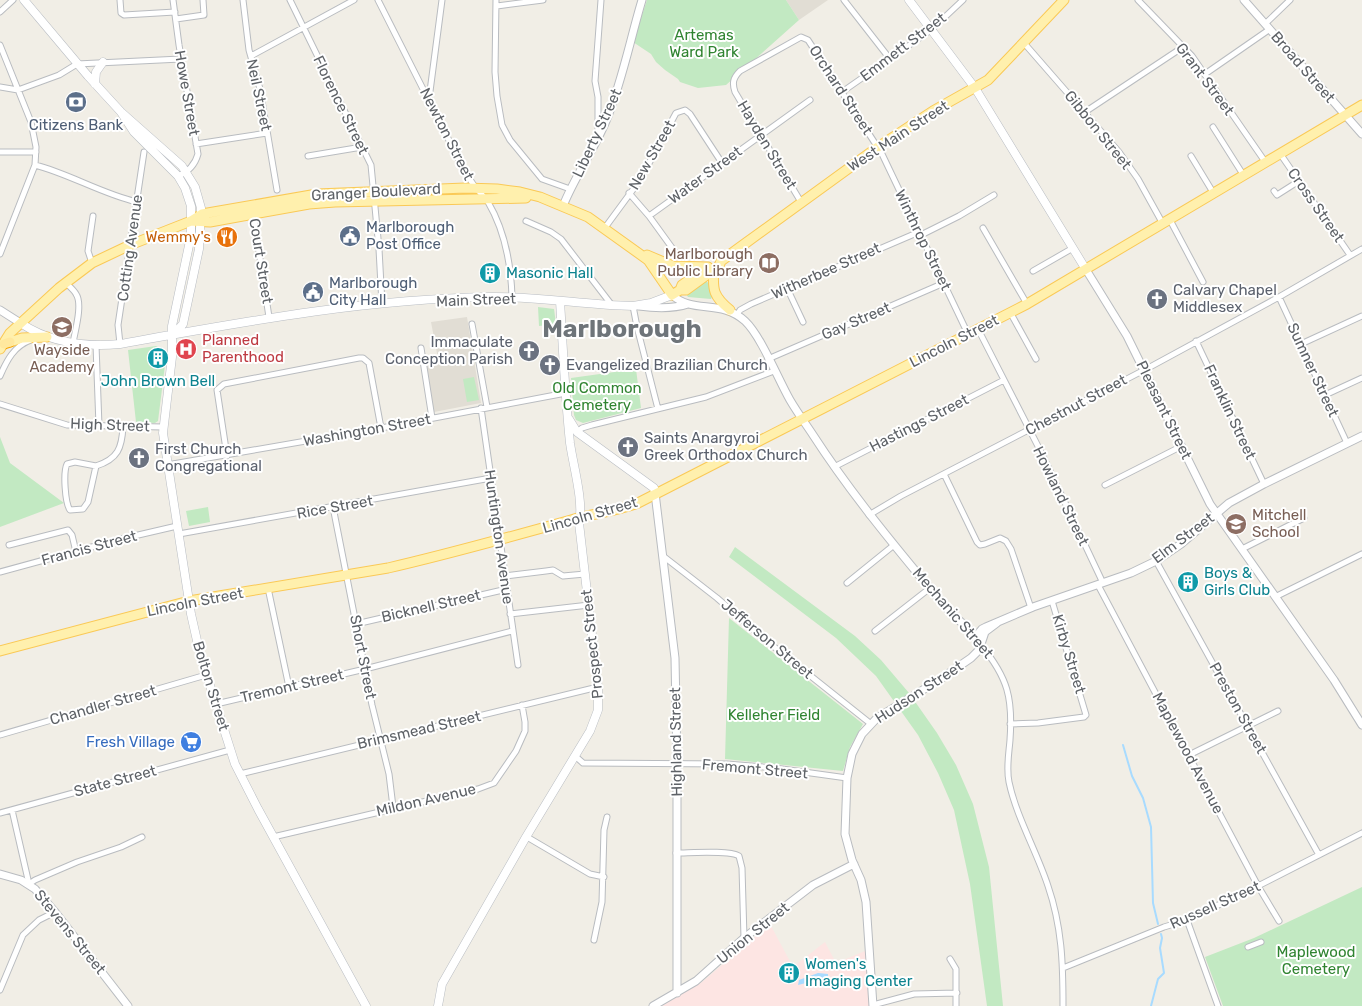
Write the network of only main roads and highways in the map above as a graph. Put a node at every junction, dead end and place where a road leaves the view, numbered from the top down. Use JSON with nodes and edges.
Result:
{"nodes":[{"id":1,"x":24,"y":0,"type":"edge"},
{"id":2,"x":909,"y":0,"type":"edge"},
{"id":3,"x":1064,"y":0,"type":"edge"},
{"id":4,"x":104,"y":62,"type":"road end"},
{"id":5,"x":96,"y":84,"type":"junction"},
{"id":6,"x":975,"y":88,"type":"junction"},
{"id":7,"x":1362,"y":106,"type":"edge"},
{"id":8,"x":121,"y":112,"type":"junction"},
{"id":9,"x":374,"y":196,"type":"junction"},
{"id":10,"x":563,"y":206,"type":"junction"},
{"id":11,"x":202,"y":218,"type":"junction"},
{"id":12,"x":191,"y":221,"type":"junction"},
{"id":13,"x":633,"y":249,"type":"junction"},
{"id":14,"x":711,"y":268,"type":"junction"},
{"id":15,"x":1085,"y":268,"type":"junction"},
{"id":16,"x":676,"y":292,"type":"junction"},
{"id":17,"x":560,"y":301,"type":"junction"},
{"id":18,"x":633,"y":306,"type":"joint"},
{"id":19,"x":734,"y":312,"type":"road end"},
{"id":20,"x":22,"y":324,"type":"junction"},
{"id":21,"x":173,"y":335,"type":"junction"},
{"id":22,"x":47,"y":337,"type":"junction"},
{"id":23,"x":5,"y":345,"type":"edge"},
{"id":24,"x":569,"y":419,"type":"junction"},
{"id":25,"x":655,"y":493,"type":"junction"},
{"id":26,"x":581,"y":517,"type":"junction"},
{"id":27,"x":189,"y":601,"type":"junction"},
{"id":28,"x":0,"y":651,"type":"edge"},
{"id":29,"x":366,"y":1006,"type":"edge"},
{"id":30,"x":438,"y":1006,"type":"edge"}],
"edges":[{"from":1,"to":5,"type":"main road"},
{"from":2,"to":6,"type":"main road","name":"Pleasant Street"},
{"from":3,"to":6,"type":"main road","name":"West Main Street"},
{"from":4,"to":5,"type":"main road"},
{"from":5,"to":8,"type":"main road"},
{"from":6,"to":14,"type":"main road","name":"West Main Street"},
{"from":6,"to":15,"type":"main road","name":"Pleasant Street"},
{"from":7,"to":15,"type":"main road","name":"Lincoln Street"},
{"from":8,"to":11,"type":"main road"},
{"from":8,"to":12,"type":"main road","name":"Bolton Street"},
{"from":9,"to":10,"type":"main road","name":"Granger Boulevard"},
{"from":9,"to":10,"type":"main road","name":"Granger Boulevard"},
{"from":9,"to":11,"type":"main road","name":"Granger Boulevard"},
{"from":10,"to":13,"type":"main road","name":"Granger Boulevard"},
{"from":11,"to":12,"type":"main road","name":"Granger Boulevard"},
{"from":11,"to":21,"type":"main road"},
{"from":12,"to":20,"type":"main road"},
{"from":12,"to":21,"type":"main road","name":"Bolton Street"},
{"from":13,"to":14,"type":"main road"},
{"from":13,"to":16,"type":"main road","name":"Granger Boulevard"},
{"from":14,"to":16,"type":"main road","name":"West Main Street"},
{"from":14,"to":19,"type":"main road"},
{"from":15,"to":25,"type":"main road","name":"Lincoln Street"},
{"from":16,"to":18,"type":"main road","name":"West Main Street"},
{"from":17,"to":18,"type":"main road","name":"Main Street"},
{"from":17,"to":21,"type":"main road","name":"Main Street"},
{"from":17,"to":24,"type":"main road","name":"Prospect Street"},
{"from":20,"to":22,"type":"main road","name":"Main Street"},
{"from":20,"to":23,"type":"main road"},
{"from":21,"to":22,"type":"main road","name":"Main Street"},
{"from":21,"to":27,"type":"main road","name":"Bolton Street"},
{"from":22,"to":23,"type":"main road"},
{"from":24,"to":25,"type":"main road"},
{"from":24,"to":26,"type":"main road","name":"Prospect Street"},
{"from":25,"to":26,"type":"main road","name":"Lincoln Street"},
{"from":26,"to":27,"type":"main road","name":"Lincoln Street"},
{"from":26,"to":30,"type":"main road","name":"Prospect Street"},
{"from":27,"to":28,"type":"main road","name":"Lincoln Street"},
{"from":27,"to":29,"type":"main road","name":"Bolton Street"}]}
